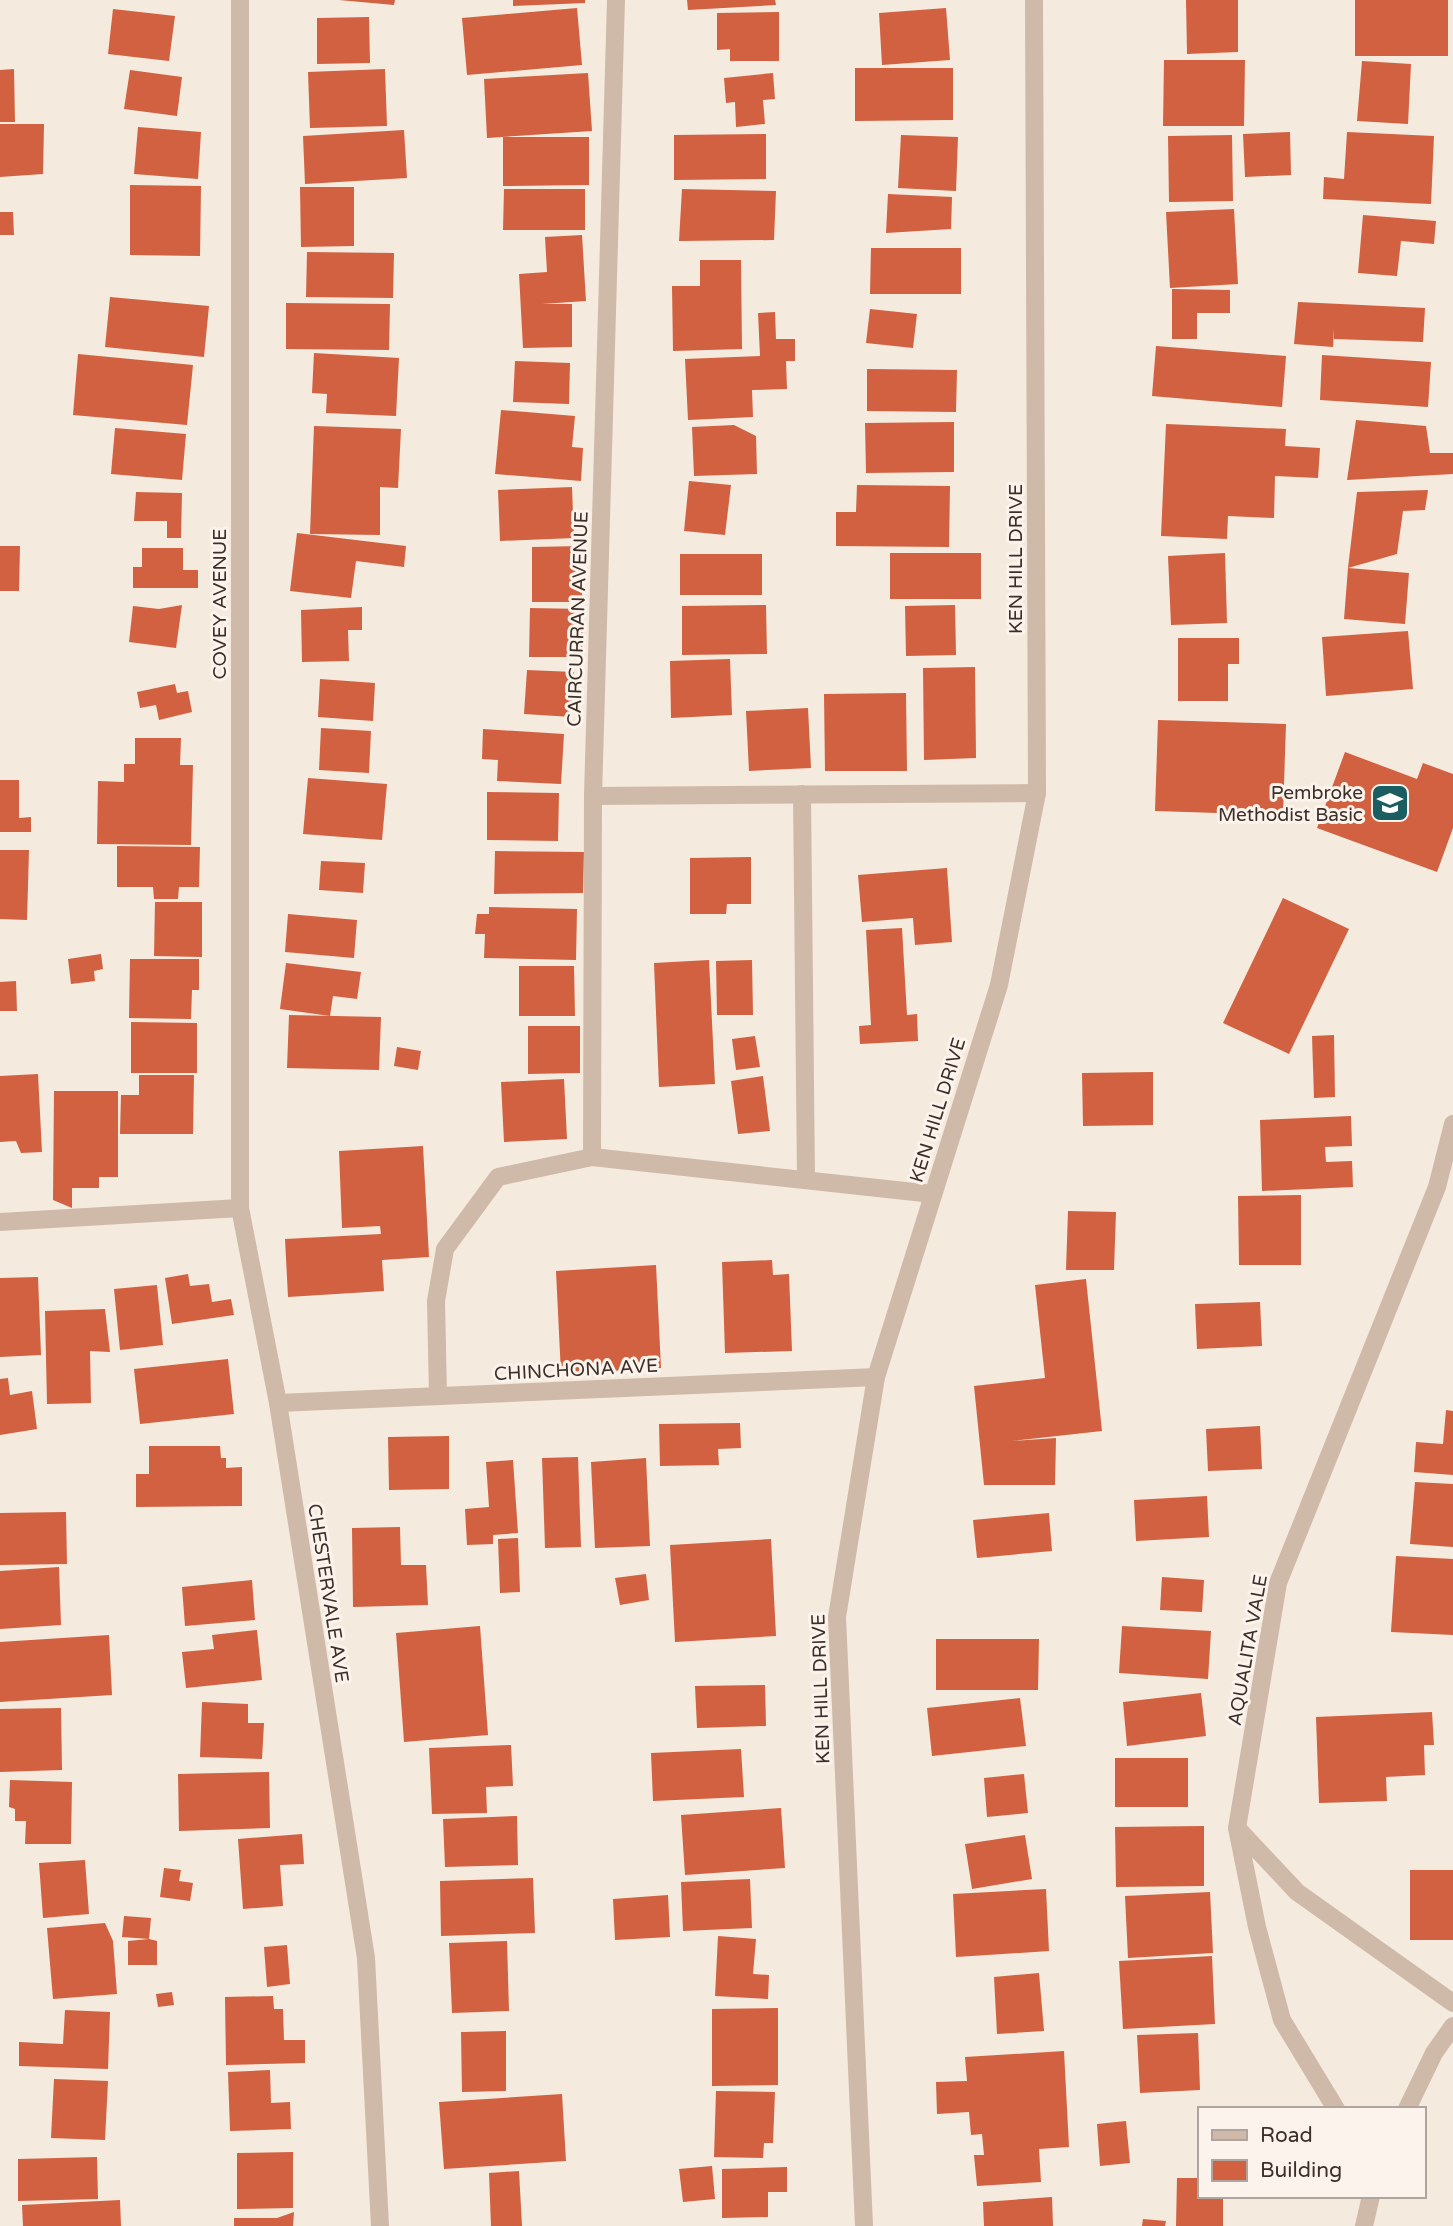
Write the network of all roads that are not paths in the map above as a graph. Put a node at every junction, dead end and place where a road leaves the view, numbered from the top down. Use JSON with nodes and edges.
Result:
{"nodes":[{"id":1,"x":240,"y":0,"type":"edge"},
{"id":2,"x":616,"y":0,"type":"edge"},
{"id":3,"x":1034,"y":0,"type":"edge"},
{"id":4,"x":1037,"y":793,"type":"junction"},
{"id":5,"x":802,"y":794,"type":"junction"},
{"id":6,"x":593,"y":796,"type":"junction"},
{"id":7,"x":1453,"y":1124,"type":"edge"},
{"id":8,"x":592,"y":1157,"type":"junction"},
{"id":9,"x":806,"y":1180,"type":"junction"},
{"id":10,"x":933,"y":1194,"type":"junction"},
{"id":11,"x":240,"y":1208,"type":"junction"},
{"id":12,"x":0,"y":1222,"type":"edge"},
{"id":13,"x":876,"y":1377,"type":"junction"},
{"id":14,"x":438,"y":1396,"type":"junction"},
{"id":15,"x":278,"y":1403,"type":"junction"},
{"id":16,"x":1237,"y":1828,"type":"junction"},
{"id":17,"x":1453,"y":2003,"type":"edge"},
{"id":18,"x":1453,"y":2026,"type":"edge"},
{"id":19,"x":1335,"y":2107,"type":"edge"},
{"id":20,"x":1409,"y":2107,"type":"edge"},
{"id":21,"x":1371,"y":2198,"type":"edge"},
{"id":22,"x":380,"y":2226,"type":"edge"},
{"id":23,"x":864,"y":2226,"type":"edge"},
{"id":24,"x":1364,"y":2226,"type":"edge"}],
"edges":[{"from":1,"to":11,"type":"street","name":"COVEY AVENUE"},
{"from":2,"to":6,"type":"street","name":"CAIRCURRAN AVENUE"},
{"from":3,"to":4,"type":"street","name":"KEN HILL DRIVE"},
{"from":4,"to":5,"type":"street"},
{"from":4,"to":10,"type":"street","name":"KEN HILL DRIVE"},
{"from":5,"to":6,"type":"street"},
{"from":5,"to":9,"type":"street"},
{"from":6,"to":8,"type":"street","name":"CAIRCURRAN AVENUE"},
{"from":7,"to":16,"type":"street","name":"AQUALITA VALE"},
{"from":8,"to":9,"type":"street"},
{"from":8,"to":14,"type":"street"},
{"from":9,"to":10,"type":"street"},
{"from":10,"to":13,"type":"street","name":"KEN HILL DRIVE"},
{"from":11,"to":12,"type":"street"},
{"from":11,"to":15,"type":"street","name":"CHESTERVALE AVE"},
{"from":13,"to":14,"type":"street","name":"CHINCHONA AVE"},
{"from":13,"to":23,"type":"street","name":"KEN HILL DRIVE"},
{"from":14,"to":15,"type":"street","name":"CHINCHONA AVE"},
{"from":15,"to":22,"type":"street","name":"CHESTERVALE AVE"},
{"from":16,"to":17,"type":"street"},
{"from":16,"to":19,"type":"street","name":"AQUALITA VALE"},
{"from":18,"to":20,"type":"street"},
{"from":21,"to":24,"type":"street"}]}
